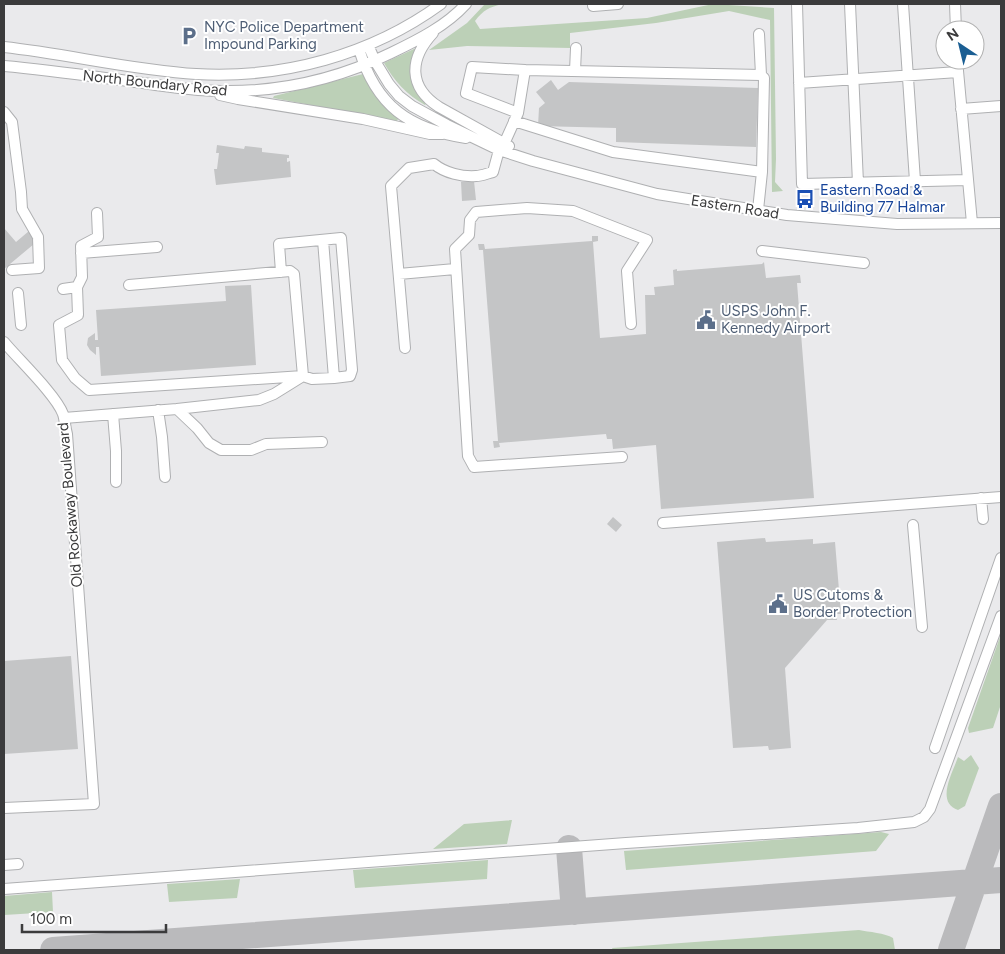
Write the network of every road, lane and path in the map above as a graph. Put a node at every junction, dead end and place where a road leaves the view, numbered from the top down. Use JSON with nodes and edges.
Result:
{"nodes":[{"id":1,"x":441,"y":4,"type":"edge"},
{"id":2,"x":466,"y":4,"type":"edge"},
{"id":3,"x":593,"y":4,"type":"edge"},
{"id":4,"x":618,"y":4,"type":"edge"},
{"id":5,"x":797,"y":4,"type":"edge"},
{"id":6,"x":850,"y":4,"type":"edge"},
{"id":7,"x":902,"y":4,"type":"edge"},
{"id":8,"x":956,"y":4,"type":"edge"},
{"id":9,"x":956,"y":20,"type":"edge"},
{"id":10,"x":439,"y":27,"type":"junction"},
{"id":11,"x":759,"y":34,"type":"dead end"},
{"id":12,"x":4,"y":47,"type":"edge"},
{"id":13,"x":363,"y":47,"type":"junction"},
{"id":14,"x":576,"y":48,"type":"dead end"},
{"id":15,"x":375,"y":61,"type":"junction"},
{"id":16,"x":364,"y":65,"type":"junction"},
{"id":17,"x":4,"y":66,"type":"edge"},
{"id":18,"x":525,"y":70,"type":"junction"},
{"id":19,"x":575,"y":71,"type":"junction"},
{"id":20,"x":958,"y":72,"type":"joint"},
{"id":21,"x":761,"y":75,"type":"junction"},
{"id":22,"x":908,"y":77,"type":"junction"},
{"id":23,"x":853,"y":80,"type":"junction"},
{"id":24,"x":799,"y":83,"type":"junction"},
{"id":25,"x":202,"y":90,"type":"junction"},
{"id":26,"x":1001,"y":106,"type":"edge"},
{"id":27,"x":961,"y":109,"type":"junction"},
{"id":28,"x":4,"y":112,"type":"edge"},
{"id":29,"x":516,"y":117,"type":"junction"},
{"id":30,"x":443,"y":134,"type":"junction"},
{"id":31,"x":477,"y":139,"type":"junction"},
{"id":32,"x":502,"y":147,"type":"junction"},
{"id":33,"x":762,"y":172,"type":"junction"},
{"id":34,"x":968,"y":180,"type":"junction"},
{"id":35,"x":914,"y":181,"type":"junction"},
{"id":36,"x":858,"y":182,"type":"junction"},
{"id":37,"x":758,"y":210,"type":"junction"},
{"id":38,"x":98,"y":213,"type":"dead end"},
{"id":39,"x":972,"y":223,"type":"junction"},
{"id":40,"x":1001,"y":223,"type":"edge"},
{"id":41,"x":323,"y":240,"type":"junction"},
{"id":42,"x":157,"y":247,"type":"dead end"},
{"id":43,"x":762,"y":251,"type":"dead end"},
{"id":44,"x":81,"y":252,"type":"junction"},
{"id":45,"x":864,"y":263,"type":"dead end"},
{"id":46,"x":456,"y":269,"type":"junction"},
{"id":47,"x":12,"y":270,"type":"dead end"},
{"id":48,"x":281,"y":272,"type":"junction"},
{"id":49,"x":399,"y":274,"type":"junction"},
{"id":50,"x":129,"y":285,"type":"dead end"},
{"id":51,"x":76,"y":287,"type":"junction"},
{"id":52,"x":63,"y":289,"type":"dead end"},
{"id":53,"x":18,"y":293,"type":"dead end"},
{"id":54,"x":631,"y":324,"type":"dead end"},
{"id":55,"x":21,"y":325,"type":"dead end"},
{"id":56,"x":4,"y":342,"type":"edge"},
{"id":57,"x":405,"y":348,"type":"dead end"},
{"id":58,"x":303,"y":376,"type":"junction"},
{"id":59,"x":334,"y":378,"type":"junction"},
{"id":60,"x":177,"y":409,"type":"junction"},
{"id":61,"x":158,"y":410,"type":"junction"},
{"id":62,"x":113,"y":414,"type":"junction"},
{"id":63,"x":64,"y":418,"type":"junction"},
{"id":64,"x":322,"y":442,"type":"dead end"},
{"id":65,"x":622,"y":458,"type":"dead end"},
{"id":66,"x":165,"y":477,"type":"dead end"},
{"id":67,"x":116,"y":482,"type":"dead end"},
{"id":68,"x":1001,"y":497,"type":"edge"},
{"id":69,"x":981,"y":498,"type":"junction"},
{"id":70,"x":983,"y":519,"type":"dead end"},
{"id":71,"x":663,"y":523,"type":"dead end"},
{"id":72,"x":913,"y":524,"type":"dead end"},
{"id":73,"x":1001,"y":558,"type":"edge"},
{"id":74,"x":1001,"y":616,"type":"edge"},
{"id":75,"x":922,"y":627,"type":"dead end"},
{"id":76,"x":936,"y":748,"type":"dead end"},
{"id":77,"x":4,"y":808,"type":"edge"},
{"id":78,"x":18,"y":864,"type":"dead end"},
{"id":79,"x":4,"y":865,"type":"edge"},
{"id":80,"x":4,"y":889,"type":"edge"}],
"edges":[{"from":1,"to":13,"type":"street","name":"North Boundary Road"},
{"from":2,"to":10,"type":"street","name":"North Boundary Road"},
{"from":3,"to":4,"type":"street"},
{"from":5,"to":24,"type":"street"},
{"from":6,"to":23,"type":"street"},
{"from":7,"to":22,"type":"street"},
{"from":8,"to":9,"type":"street"},
{"from":10,"to":15,"type":"street","name":"North Boundary Road"},
{"from":10,"to":32,"type":"street"},
{"from":11,"to":21,"type":"street"},
{"from":12,"to":13,"type":"street","name":"North Boundary Road"},
{"from":13,"to":15,"type":"street","name":"Eastern Road"},
{"from":13,"to":16,"type":"street","name":"Eastern Road"},
{"from":14,"to":19,"type":"street"},
{"from":15,"to":16,"type":"street","name":"North Boundary Road"},
{"from":15,"to":31,"type":"street","name":"Eastern Road"},
{"from":16,"to":25,"type":"street","name":"North Boundary Road"},
{"from":16,"to":30,"type":"street","name":"Eastern Road"},
{"from":17,"to":25,"type":"street","name":"North Boundary Road"},
{"from":18,"to":19,"type":"street"},
{"from":18,"to":29,"type":"street"},
{"from":18,"to":29,"type":"street"},
{"from":19,"to":21,"type":"street"},
{"from":20,"to":22,"type":"street"},
{"from":20,"to":27,"type":"street"},
{"from":21,"to":33,"type":"street"},
{"from":22,"to":23,"type":"street"},
{"from":22,"to":35,"type":"street"},
{"from":23,"to":24,"type":"street"},
{"from":23,"to":36,"type":"street"},
{"from":24,"to":36,"type":"street"},
{"from":25,"to":30,"type":"street"},
{"from":26,"to":27,"type":"street"},
{"from":27,"to":34,"type":"street"},
{"from":28,"to":47,"type":"street"},
{"from":29,"to":32,"type":"street"},
{"from":29,"to":33,"type":"street"},
{"from":30,"to":31,"type":"street","name":"Eastern Road"},
{"from":31,"to":32,"type":"street","name":"Eastern Road"},
{"from":32,"to":37,"type":"street","name":"Eastern Road"},
{"from":32,"to":49,"type":"street"},
{"from":33,"to":37,"type":"street"},
{"from":34,"to":35,"type":"street"},
{"from":34,"to":39,"type":"street"},
{"from":35,"to":36,"type":"street"},
{"from":37,"to":39,"type":"street","name":"Eastern Road"},
{"from":38,"to":44,"type":"street"},
{"from":39,"to":40,"type":"street","name":"Eastern Road"},
{"from":41,"to":48,"type":"street"},
{"from":41,"to":59,"type":"street"},
{"from":41,"to":59,"type":"street"},
{"from":42,"to":44,"type":"street"},
{"from":43,"to":45,"type":"street"},
{"from":44,"to":51,"type":"street"},
{"from":46,"to":49,"type":"street"},
{"from":46,"to":54,"type":"street"},
{"from":46,"to":65,"type":"street"},
{"from":48,"to":50,"type":"street"},
{"from":48,"to":58,"type":"street"},
{"from":49,"to":57,"type":"street"},
{"from":51,"to":52,"type":"street"},
{"from":51,"to":58,"type":"street"},
{"from":53,"to":55,"type":"street"},
{"from":56,"to":63,"type":"street","name":"Old Rockaway Boulevard"},
{"from":58,"to":59,"type":"street"},
{"from":58,"to":60,"type":"street"},
{"from":60,"to":61,"type":"street"},
{"from":60,"to":64,"type":"street"},
{"from":61,"to":62,"type":"street"},
{"from":61,"to":66,"type":"street"},
{"from":62,"to":63,"type":"street"},
{"from":62,"to":67,"type":"street"},
{"from":63,"to":77,"type":"street","name":"Old Rockaway Boulevard"},
{"from":68,"to":69,"type":"street"},
{"from":69,"to":70,"type":"street"},
{"from":69,"to":71,"type":"street"},
{"from":72,"to":75,"type":"street"},
{"from":73,"to":76,"type":"street"},
{"from":74,"to":80,"type":"street"},
{"from":78,"to":79,"type":"street"}]}
